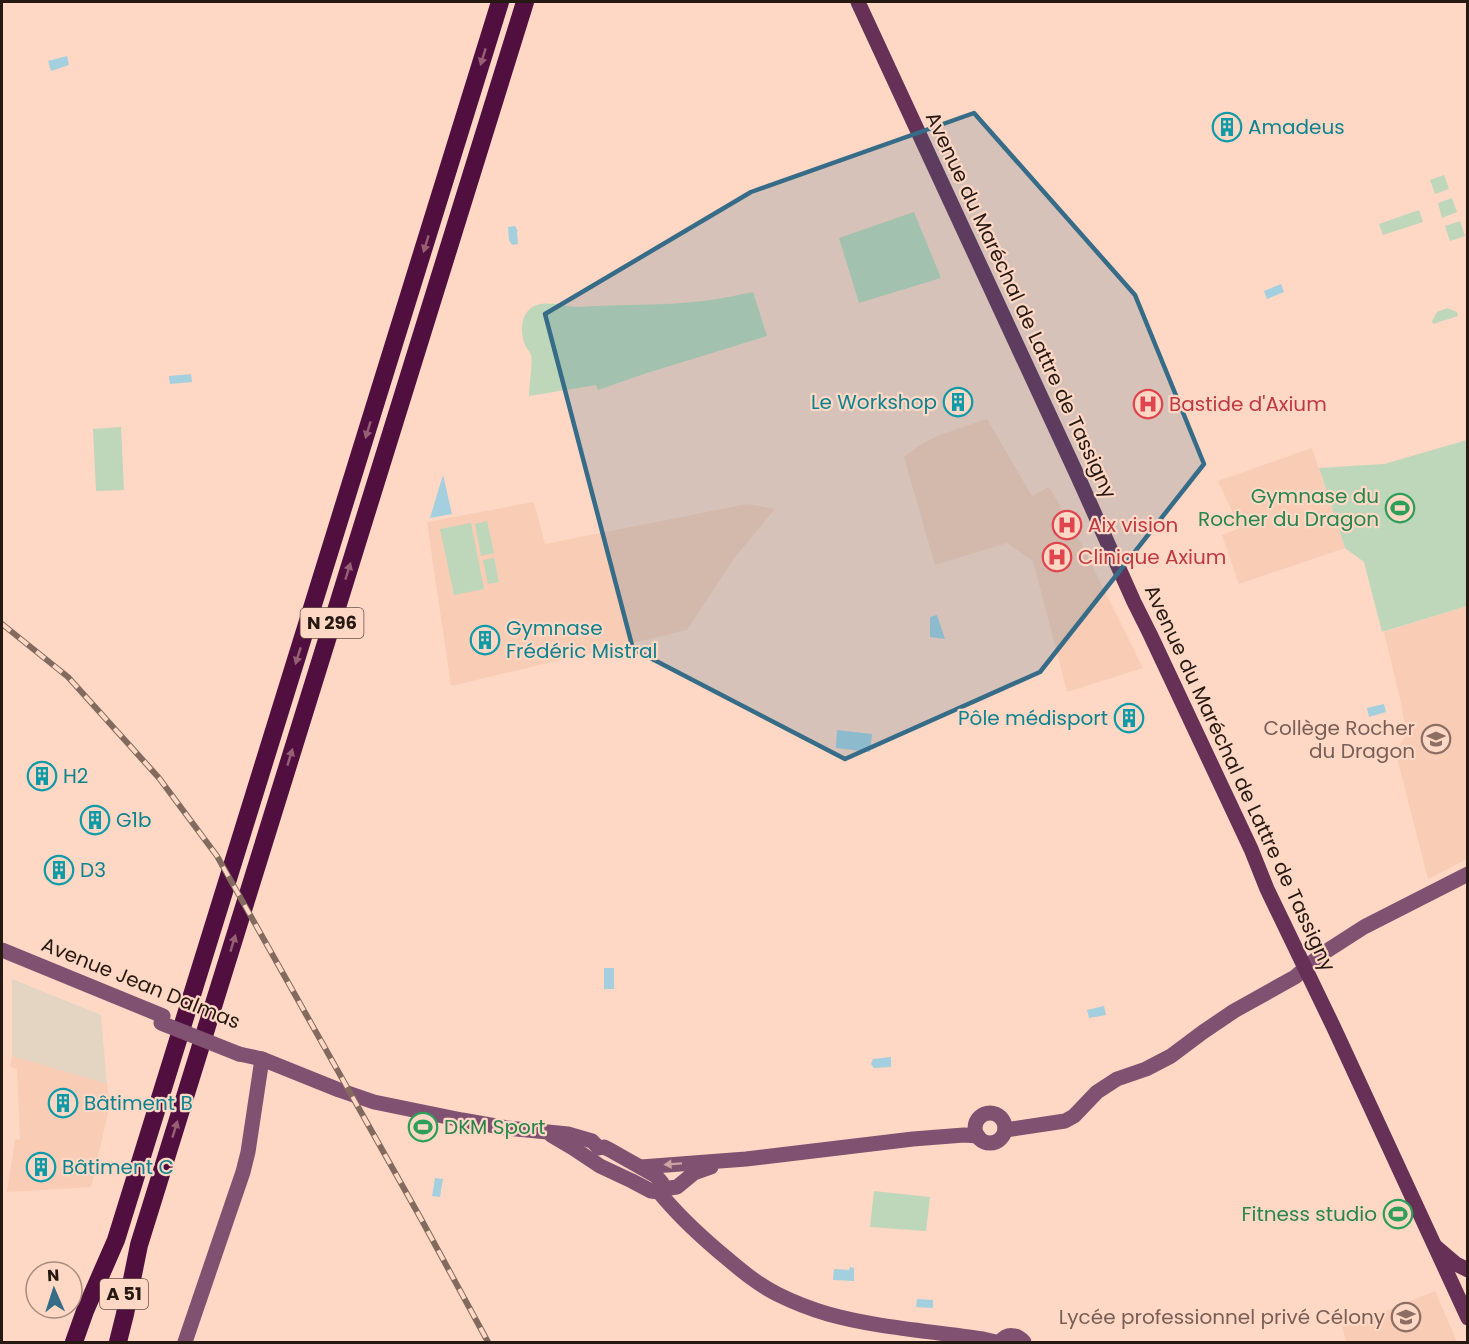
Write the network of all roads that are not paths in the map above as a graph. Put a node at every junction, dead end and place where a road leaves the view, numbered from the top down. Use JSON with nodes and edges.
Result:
{"nodes":[{"id":1,"x":500,"y":2,"type":"edge"},
{"id":2,"x":525,"y":2,"type":"edge"},
{"id":3,"x":858,"y":2,"type":"edge"},
{"id":4,"x":1467,"y":874,"type":"edge"},
{"id":5,"x":2,"y":950,"type":"edge"},
{"id":6,"x":2,"y":961,"type":"edge"},
{"id":7,"x":1306,"y":968,"type":"junction"},
{"id":8,"x":162,"y":1020,"type":"junction"},
{"id":9,"x":262,"y":1059,"type":"junction"},
{"id":10,"x":1005,"y":1126,"type":"junction"},
{"id":11,"x":976,"y":1131,"type":"junction"},
{"id":12,"x":596,"y":1154,"type":"junction"},
{"id":13,"x":746,"y":1159,"type":"junction"},
{"id":14,"x":641,"y":1167,"type":"junction"},
{"id":15,"x":661,"y":1190,"type":"junction"},
{"id":16,"x":116,"y":1240,"type":"junction"},
{"id":17,"x":138,"y":1245,"type":"junction"},
{"id":18,"x":1434,"y":1246,"type":"junction"},
{"id":19,"x":1467,"y":1270,"type":"edge"},
{"id":20,"x":1467,"y":1294,"type":"edge"},
{"id":21,"x":1467,"y":1318,"type":"edge"},
{"id":22,"x":74,"y":1342,"type":"edge"},
{"id":23,"x":84,"y":1342,"type":"edge"},
{"id":24,"x":109,"y":1342,"type":"edge"},
{"id":25,"x":118,"y":1342,"type":"edge"},
{"id":26,"x":185,"y":1342,"type":"edge"},
{"id":27,"x":998,"y":1342,"type":"edge"},
{"id":28,"x":1024,"y":1342,"type":"edge"}],
"edges":[{"from":1,"to":16,"type":"highway","number":"N 296","one_way":true},
{"from":17,"to":2,"type":"highway","number":"N 296","one_way":true},
{"from":3,"to":7,"type":"main road","name":"Avenue du Maréchal de Lattre de Tassigny"},
{"from":4,"to":7,"type":"street"},
{"from":5,"to":8,"type":"street","name":"Avenue Jean Dalmas"},
{"from":6,"to":8,"type":"street","name":"Avenue Jean Dalmas"},
{"from":7,"to":10,"type":"street"},
{"from":7,"to":18,"type":"main road","name":"Avenue du Maréchal de Lattre de Tassigny"},
{"from":8,"to":9,"type":"street","name":"Avenue Jean Dalmas","bridge":true},
{"from":9,"to":12,"type":"street","name":"Avenue Jean Dalmas"},
{"from":9,"to":26,"type":"street"},
{"from":10,"to":11,"type":"street"},
{"from":10,"to":11,"type":"street"},
{"from":11,"to":13,"type":"street"},
{"from":12,"to":14,"type":"street","name":"Avenue Jean Dalmas"},
{"from":12,"to":15,"type":"street","name":"Avenue Jean Dalmas"},
{"from":13,"to":14,"type":"street","one_way":true},
{"from":13,"to":15,"type":"street"},
{"from":14,"to":15,"type":"street","name":"Avenue Jean Dalmas"},
{"from":15,"to":27,"type":"street","name":"Avenue Jean Dalmas"},
{"from":16,"to":22,"type":"highway"},
{"from":16,"to":23,"type":"highway","number":"A 51"},
{"from":17,"to":24,"type":"highway","number":"A 51"},
{"from":17,"to":25,"type":"highway"},
{"from":18,"to":19,"type":"main road"},
{"from":18,"to":20,"type":"main road","name":"Avenue du Maréchal de Lattre de Tassigny"},
{"from":18,"to":21,"type":"main road","name":"Avenue du Maréchal de Lattre de Tassigny"},
{"from":27,"to":28,"type":"street","name":"Avenue Jean Dalmas"}]}
